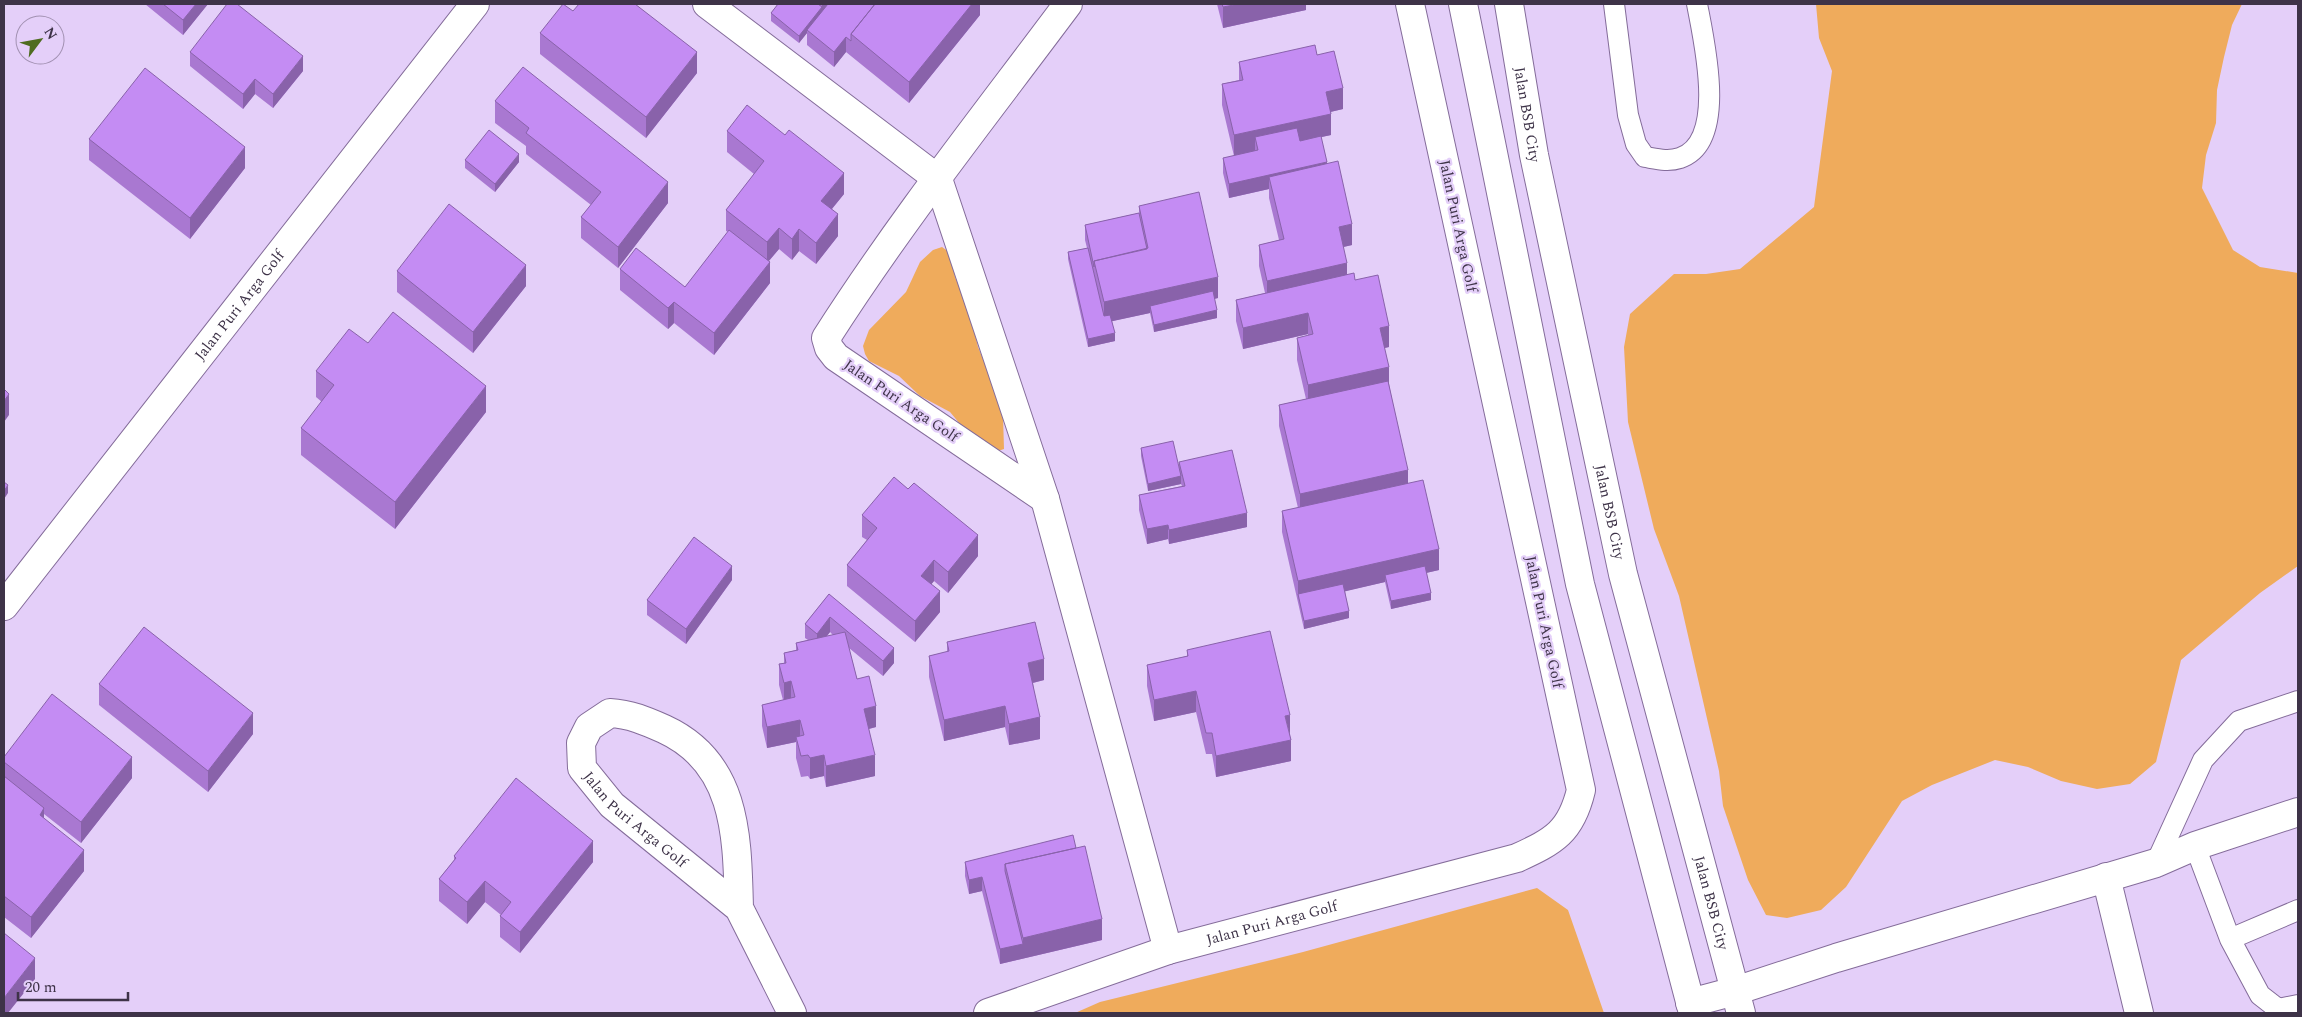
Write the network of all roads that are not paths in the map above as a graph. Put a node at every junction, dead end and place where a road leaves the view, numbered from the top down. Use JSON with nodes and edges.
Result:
{"nodes":[{"id":1,"x":475,"y":4,"type":"edge"},
{"id":2,"x":707,"y":4,"type":"edge"},
{"id":3,"x":1068,"y":4,"type":"edge"},
{"id":4,"x":1410,"y":4,"type":"edge"},
{"id":5,"x":1463,"y":4,"type":"edge"},
{"id":6,"x":1510,"y":4,"type":"edge"},
{"id":7,"x":1614,"y":4,"type":"edge"},
{"id":8,"x":1697,"y":4,"type":"edge"},
{"id":9,"x":938,"y":178,"type":"junction"},
{"id":10,"x":1045,"y":499,"type":"junction"},
{"id":11,"x":4,"y":606,"type":"edge"},
{"id":12,"x":2298,"y":701,"type":"edge"},
{"id":13,"x":2298,"y":812,"type":"edge"},
{"id":14,"x":2195,"y":846,"type":"junction"},
{"id":15,"x":2156,"y":863,"type":"junction"},
{"id":16,"x":2106,"y":877,"type":"junction"},
{"id":17,"x":739,"y":908,"type":"junction"},
{"id":18,"x":2298,"y":910,"type":"edge"},
{"id":19,"x":2230,"y":939,"type":"junction"},
{"id":20,"x":1168,"y":950,"type":"junction"},
{"id":21,"x":1738,"y":1002,"type":"edge"},
{"id":22,"x":2298,"y":1005,"type":"edge"},
{"id":23,"x":1691,"y":1008,"type":"edge"},
{"id":24,"x":792,"y":1013,"type":"edge"},
{"id":25,"x":988,"y":1013,"type":"edge"},
{"id":26,"x":2139,"y":1013,"type":"edge"}],
"edges":[{"from":1,"to":11,"type":"street","name":"Jalan Puri Arga Golf"},
{"from":2,"to":9,"type":"street"},
{"from":3,"to":9,"type":"street","name":"Jalan Puri Arga Golf"},
{"from":4,"to":20,"type":"street","name":"Jalan Puri Arga Golf"},
{"from":5,"to":23,"type":"street"},
{"from":6,"to":21,"type":"street","name":"Jalan BSB City"},
{"from":7,"to":8,"type":"lane"},
{"from":9,"to":10,"type":"street"},
{"from":9,"to":10,"type":"street","name":"Jalan Puri Arga Golf"},
{"from":10,"to":20,"type":"street"},
{"from":12,"to":15,"type":"lane"},
{"from":13,"to":14,"type":"street"},
{"from":14,"to":15,"type":"street"},
{"from":14,"to":19,"type":"lane"},
{"from":15,"to":16,"type":"street"},
{"from":16,"to":21,"type":"street"},
{"from":16,"to":26,"type":"street"},
{"from":17,"to":17,"type":"street","name":"Jalan Puri Arga Golf"},
{"from":17,"to":24,"type":"street","name":"Jalan Puri Arga Golf"},
{"from":18,"to":19,"type":"lane"},
{"from":19,"to":22,"type":"lane"},
{"from":20,"to":25,"type":"street","name":"Jalan Puri Arga Golf"},
{"from":21,"to":23,"type":"street"}]}
